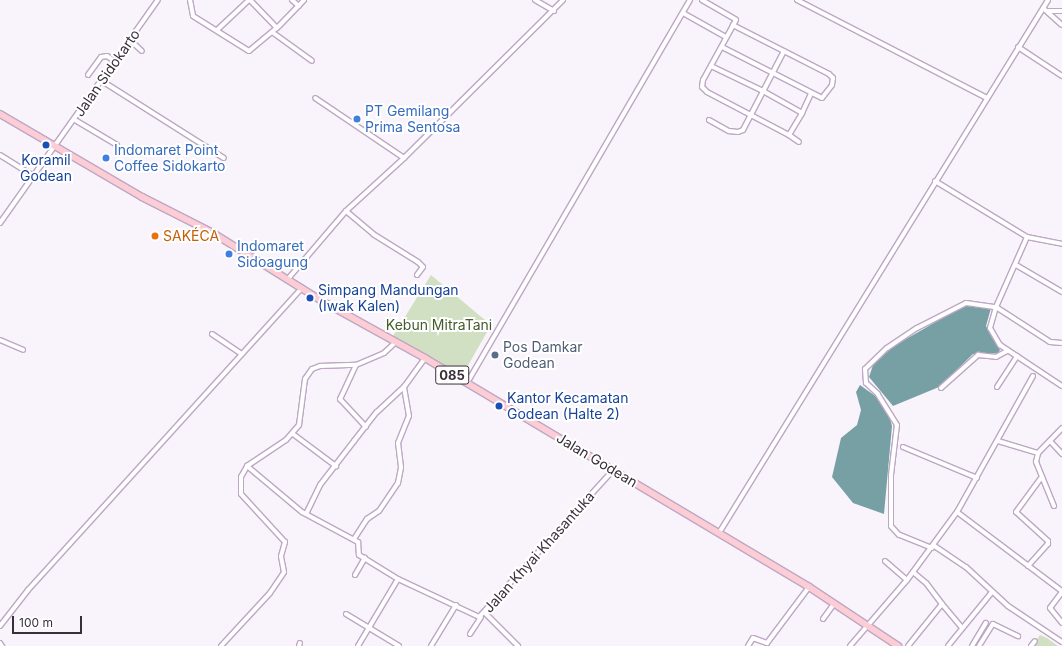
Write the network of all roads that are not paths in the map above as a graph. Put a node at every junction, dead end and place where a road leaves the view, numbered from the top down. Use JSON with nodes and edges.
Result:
{"nodes":[{"id":1,"x":158,"y":0,"type":"edge"},
{"id":2,"x":190,"y":0,"type":"edge"},
{"id":3,"x":250,"y":0,"type":"edge"},
{"id":4,"x":292,"y":0,"type":"edge"},
{"id":5,"x":304,"y":0,"type":"edge"},
{"id":6,"x":535,"y":0,"type":"edge"},
{"id":7,"x":563,"y":0,"type":"edge"},
{"id":8,"x":690,"y":0,"type":"edge"},
{"id":9,"x":702,"y":0,"type":"edge"},
{"id":10,"x":797,"y":0,"type":"edge"},
{"id":11,"x":1048,"y":0,"type":"edge"},
{"id":12,"x":299,"y":6,"type":"junction"},
{"id":13,"x":1043,"y":8,"type":"junction"},
{"id":14,"x":554,"y":11,"type":"junction"},
{"id":15,"x":1048,"y":11,"type":"junction"},
{"id":16,"x":1062,"y":11,"type":"edge"},
{"id":17,"x":683,"y":13,"type":"junction"},
{"id":18,"x":733,"y":25,"type":"junction"},
{"id":19,"x":1062,"y":25,"type":"edge"},
{"id":20,"x":277,"y":28,"type":"junction"},
{"id":21,"x":217,"y":30,"type":"junction"},
{"id":22,"x":272,"y":32,"type":"junction"},
{"id":23,"x":726,"y":37,"type":"junction"},
{"id":24,"x":130,"y":40,"type":"junction"},
{"id":25,"x":722,"y":47,"type":"junction"},
{"id":26,"x":1018,"y":47,"type":"junction"},
{"id":27,"x":142,"y":51,"type":"dead end"},
{"id":28,"x":784,"y":51,"type":"junction"},
{"id":29,"x":312,"y":61,"type":"dead end"},
{"id":30,"x":116,"y":62,"type":"junction"},
{"id":31,"x":711,"y":66,"type":"junction"},
{"id":32,"x":772,"y":72,"type":"junction"},
{"id":33,"x":88,"y":75,"type":"dead end"},
{"id":34,"x":1062,"y":76,"type":"edge"},
{"id":35,"x":102,"y":81,"type":"junction"},
{"id":36,"x":763,"y":90,"type":"junction"},
{"id":37,"x":811,"y":94,"type":"junction"},
{"id":38,"x":315,"y":98,"type":"dead end"},
{"id":39,"x":987,"y":98,"type":"junction"},
{"id":40,"x":750,"y":113,"type":"junction"},
{"id":41,"x":802,"y":113,"type":"junction"},
{"id":42,"x":0,"y":114,"type":"edge"},
{"id":43,"x":74,"y":120,"type":"junction"},
{"id":44,"x":708,"y":120,"type":"dead end"},
{"id":45,"x":790,"y":134,"type":"junction"},
{"id":46,"x":799,"y":142,"type":"dead end"},
{"id":47,"x":118,"y":145,"type":"dead end"},
{"id":48,"x":55,"y":146,"type":"junction"},
{"id":49,"x":0,"y":155,"type":"edge"},
{"id":50,"x":224,"y":158,"type":"dead end"},
{"id":51,"x":404,"y":158,"type":"junction"},
{"id":52,"x":34,"y":176,"type":"junction"},
{"id":53,"x":935,"y":181,"type":"junction"},
{"id":54,"x":346,"y":211,"type":"junction"},
{"id":55,"x":0,"y":223,"type":"edge"},
{"id":56,"x":1027,"y":237,"type":"junction"},
{"id":57,"x":1062,"y":244,"type":"edge"},
{"id":58,"x":1016,"y":265,"type":"junction"},
{"id":59,"x":417,"y":275,"type":"dead end"},
{"id":60,"x":286,"y":280,"type":"junction"},
{"id":61,"x":301,"y":289,"type":"junction"},
{"id":62,"x":1062,"y":292,"type":"edge"},
{"id":63,"x":996,"y":307,"type":"junction"},
{"id":64,"x":212,"y":334,"type":"dead end"},
{"id":65,"x":0,"y":340,"type":"edge"},
{"id":66,"x":396,"y":342,"type":"junction"},
{"id":67,"x":1062,"y":343,"type":"edge"},
{"id":68,"x":23,"y":350,"type":"dead end"},
{"id":69,"x":1007,"y":351,"type":"junction"},
{"id":70,"x":242,"y":354,"type":"junction"},
{"id":71,"x":1017,"y":356,"type":"junction"},
{"id":72,"x":425,"y":358,"type":"junction"},
{"id":73,"x":356,"y":365,"type":"junction"},
{"id":74,"x":1033,"y":376,"type":"dead end"},
{"id":75,"x":467,"y":383,"type":"junction"},
{"id":76,"x":1062,"y":386,"type":"edge"},
{"id":77,"x":404,"y":387,"type":"junction"},
{"id":78,"x":997,"y":387,"type":"dead end"},
{"id":79,"x":941,"y":388,"type":"dead end"},
{"id":80,"x":366,"y":427,"type":"junction"},
{"id":81,"x":1062,"y":428,"type":"edge"},
{"id":82,"x":293,"y":434,"type":"junction"},
{"id":83,"x":998,"y":441,"type":"junction"},
{"id":84,"x":1050,"y":441,"type":"junction"},
{"id":85,"x":903,"y":447,"type":"dead end"},
{"id":86,"x":1038,"y":453,"type":"junction"},
{"id":87,"x":1062,"y":454,"type":"edge"},
{"id":88,"x":247,"y":466,"type":"junction"},
{"id":89,"x":336,"y":466,"type":"junction"},
{"id":90,"x":613,"y":470,"type":"junction"},
{"id":91,"x":977,"y":478,"type":"junction"},
{"id":92,"x":1041,"y":478,"type":"junction"},
{"id":93,"x":1054,"y":506,"type":"dead end"},
{"id":94,"x":957,"y":512,"type":"junction"},
{"id":95,"x":306,"y":514,"type":"junction"},
{"id":96,"x":718,"y":534,"type":"junction"},
{"id":97,"x":354,"y":539,"type":"junction"},
{"id":98,"x":932,"y":546,"type":"junction"},
{"id":99,"x":365,"y":558,"type":"junction"},
{"id":100,"x":885,"y":561,"type":"dead end"},
{"id":101,"x":1028,"y":566,"type":"junction"},
{"id":102,"x":913,"y":572,"type":"junction"},
{"id":103,"x":355,"y":574,"type":"dead end"},
{"id":104,"x":398,"y":579,"type":"junction"},
{"id":105,"x":907,"y":580,"type":"junction"},
{"id":106,"x":809,"y":587,"type":"junction"},
{"id":107,"x":1062,"y":591,"type":"edge"},
{"id":108,"x":992,"y":592,"type":"junction"},
{"id":109,"x":834,"y":604,"type":"junction"},
{"id":110,"x":942,"y":604,"type":"junction"},
{"id":111,"x":456,"y":605,"type":"junction"},
{"id":112,"x":486,"y":613,"type":"junction"},
{"id":113,"x":346,"y":614,"type":"dead end"},
{"id":114,"x":481,"y":617,"type":"junction"},
{"id":115,"x":823,"y":619,"type":"dead end"},
{"id":116,"x":986,"y":623,"type":"dead end"},
{"id":117,"x":1062,"y":623,"type":"edge"},
{"id":118,"x":0,"y":626,"type":"edge"},
{"id":119,"x":370,"y":627,"type":"junction"},
{"id":120,"x":866,"y":627,"type":"junction"},
{"id":121,"x":962,"y":628,"type":"junction"},
{"id":122,"x":470,"y":634,"type":"dead end"},
{"id":123,"x":1018,"y":636,"type":"dead end"},
{"id":124,"x":1035,"y":641,"type":"dead end"},
{"id":125,"x":1062,"y":642,"type":"edge"},
{"id":126,"x":0,"y":643,"type":"edge"},
{"id":127,"x":2,"y":646,"type":"edge"},
{"id":128,"x":222,"y":646,"type":"edge"},
{"id":129,"x":358,"y":646,"type":"edge"},
{"id":130,"x":399,"y":646,"type":"edge"},
{"id":131,"x":432,"y":646,"type":"edge"},
{"id":132,"x":518,"y":646,"type":"edge"},
{"id":133,"x":748,"y":646,"type":"edge"},
{"id":134,"x":850,"y":646,"type":"edge"},
{"id":135,"x":898,"y":646,"type":"edge"},
{"id":136,"x":908,"y":646,"type":"edge"},
{"id":137,"x":948,"y":646,"type":"edge"},
{"id":138,"x":972,"y":646,"type":"edge"},
{"id":139,"x":978,"y":646,"type":"edge"},
{"id":140,"x":1031,"y":646,"type":"edge"}],
"edges":[{"from":1,"to":24,"type":"street","name":"Jalan Sidokarto"},
{"from":2,"to":21,"type":"street"},
{"from":3,"to":20,"type":"street"},
{"from":3,"to":21,"type":"street"},
{"from":4,"to":12,"type":"street"},
{"from":5,"to":12,"type":"street"},
{"from":6,"to":14,"type":"street"},
{"from":7,"to":14,"type":"street"},
{"from":8,"to":17,"type":"street"},
{"from":9,"to":18,"type":"street"},
{"from":10,"to":39,"type":"street"},
{"from":11,"to":13,"type":"street"},
{"from":12,"to":20,"type":"street"},
{"from":13,"to":15,"type":"street"},
{"from":13,"to":26,"type":"street"},
{"from":14,"to":51,"type":"street"},
{"from":15,"to":16,"type":"street"},
{"from":15,"to":19,"type":"street"},
{"from":17,"to":23,"type":"street"},
{"from":17,"to":75,"type":"street"},
{"from":18,"to":23,"type":"street"},
{"from":18,"to":28,"type":"street"},
{"from":20,"to":22,"type":"street"},
{"from":21,"to":22,"type":"street"},
{"from":22,"to":29,"type":"street"},
{"from":23,"to":25,"type":"street"},
{"from":24,"to":27,"type":"street"},
{"from":24,"to":30,"type":"street","name":"Jalan Sidokarto"},
{"from":25,"to":31,"type":"street"},
{"from":25,"to":32,"type":"street"},
{"from":26,"to":34,"type":"street"},
{"from":26,"to":39,"type":"street"},
{"from":28,"to":32,"type":"street"},
{"from":28,"to":37,"type":"street"},
{"from":30,"to":33,"type":"street"},
{"from":30,"to":35,"type":"street","name":"Jalan Sidokarto"},
{"from":31,"to":36,"type":"street"},
{"from":31,"to":40,"type":"street"},
{"from":32,"to":36,"type":"street"},
{"from":32,"to":37,"type":"street"},
{"from":35,"to":43,"type":"street","name":"Jalan Sidokarto"},
{"from":35,"to":50,"type":"street"},
{"from":36,"to":40,"type":"street"},
{"from":36,"to":41,"type":"street"},
{"from":37,"to":41,"type":"street"},
{"from":38,"to":51,"type":"street"},
{"from":39,"to":53,"type":"street"},
{"from":40,"to":44,"type":"street"},
{"from":40,"to":45,"type":"street"},
{"from":41,"to":45,"type":"street"},
{"from":42,"to":48,"type":"main road","name":"Jalan Godean","number":"085"},
{"from":43,"to":47,"type":"street"},
{"from":43,"to":48,"type":"street","name":"Jalan Sidokarto"},
{"from":45,"to":46,"type":"street"},
{"from":48,"to":52,"type":"street","name":"Jalan Sidokarto"},
{"from":48,"to":60,"type":"main road","name":"Jalan Godean","number":"085"},
{"from":49,"to":52,"type":"street"},
{"from":51,"to":54,"type":"street"},
{"from":52,"to":55,"type":"street","name":"Jalan Sidokarto"},
{"from":53,"to":56,"type":"street"},
{"from":53,"to":96,"type":"street"},
{"from":54,"to":59,"type":"street"},
{"from":54,"to":60,"type":"street"},
{"from":56,"to":57,"type":"street"},
{"from":56,"to":58,"type":"street"},
{"from":58,"to":62,"type":"street"},
{"from":58,"to":63,"type":"street"},
{"from":60,"to":61,"type":"main road","name":"Jalan Godean","number":"085"},
{"from":61,"to":66,"type":"main road","name":"Jalan Godean","number":"085"},
{"from":61,"to":70,"type":"street"},
{"from":63,"to":67,"type":"street"},
{"from":63,"to":69,"type":"street"},
{"from":63,"to":98,"type":"street"},
{"from":64,"to":70,"type":"street"},
{"from":65,"to":68,"type":"street"},
{"from":66,"to":72,"type":"main road","name":"Jalan Godean","number":"085"},
{"from":66,"to":73,"type":"street"},
{"from":69,"to":71,"type":"street"},
{"from":69,"to":79,"type":"street"},
{"from":70,"to":118,"type":"street"},
{"from":71,"to":76,"type":"street"},
{"from":71,"to":78,"type":"street"},
{"from":72,"to":75,"type":"main road","name":"Jalan Godean","number":"085"},
{"from":72,"to":77,"type":"street"},
{"from":73,"to":80,"type":"street"},
{"from":73,"to":82,"type":"street"},
{"from":74,"to":83,"type":"street"},
{"from":75,"to":90,"type":"main road","name":"Jalan Godean","number":"085"},
{"from":77,"to":80,"type":"street"},
{"from":77,"to":97,"type":"street"},
{"from":80,"to":89,"type":"street"},
{"from":81,"to":84,"type":"street"},
{"from":82,"to":88,"type":"street"},
{"from":82,"to":89,"type":"street"},
{"from":83,"to":86,"type":"street"},
{"from":83,"to":91,"type":"street"},
{"from":84,"to":86,"type":"street"},
{"from":84,"to":87,"type":"street"},
{"from":85,"to":91,"type":"street"},
{"from":86,"to":92,"type":"street"},
{"from":88,"to":95,"type":"street"},
{"from":88,"to":128,"type":"street"},
{"from":89,"to":95,"type":"street"},
{"from":90,"to":96,"type":"main road","name":"Jalan Godean","number":"085"},
{"from":90,"to":112,"type":"street","name":"Jalan Khyai Khasantuka"},
{"from":91,"to":94,"type":"street"},
{"from":92,"to":93,"type":"street"},
{"from":92,"to":101,"type":"street"},
{"from":94,"to":98,"type":"street"},
{"from":94,"to":101,"type":"street"},
{"from":95,"to":97,"type":"street"},
{"from":96,"to":106,"type":"main road","name":"Jalan Godean","number":"085"},
{"from":97,"to":99,"type":"street"},
{"from":98,"to":102,"type":"street"},
{"from":98,"to":108,"type":"street"},
{"from":99,"to":103,"type":"street"},
{"from":99,"to":104,"type":"street","name":"Jalan Khyai Khasantuka"},
{"from":100,"to":105,"type":"street"},
{"from":101,"to":107,"type":"street"},
{"from":102,"to":105,"type":"street"},
{"from":102,"to":110,"type":"street"},
{"from":104,"to":111,"type":"street","name":"Jalan Khyai Khasantuka"},
{"from":104,"to":119,"type":"street"},
{"from":105,"to":120,"type":"street"},
{"from":106,"to":109,"type":"main road","name":"Jalan Godean","number":"085"},
{"from":106,"to":133,"type":"street"},
{"from":107,"to":117,"type":"street"},
{"from":108,"to":121,"type":"street"},
{"from":108,"to":125,"type":"street"},
{"from":109,"to":115,"type":"street"},
{"from":109,"to":120,"type":"main road","name":"Jalan Godean","number":"085"},
{"from":110,"to":121,"type":"street"},
{"from":110,"to":136,"type":"street"},
{"from":111,"to":114,"type":"street","name":"Jalan Khyai Khasantuka"},
{"from":111,"to":131,"type":"street"},
{"from":112,"to":114,"type":"street","name":"Jalan Khyai Khasantuka"},
{"from":112,"to":132,"type":"street"},
{"from":113,"to":119,"type":"street"},
{"from":114,"to":122,"type":"street"},
{"from":116,"to":138,"type":"street"},
{"from":119,"to":129,"type":"street"},
{"from":119,"to":130,"type":"street"},
{"from":120,"to":134,"type":"street"},
{"from":120,"to":135,"type":"main road","name":"Jalan Godean","number":"085"},
{"from":121,"to":137,"type":"street"},
{"from":123,"to":139,"type":"street"},
{"from":124,"to":140,"type":"street"},
{"from":126,"to":127,"type":"street"}]}
